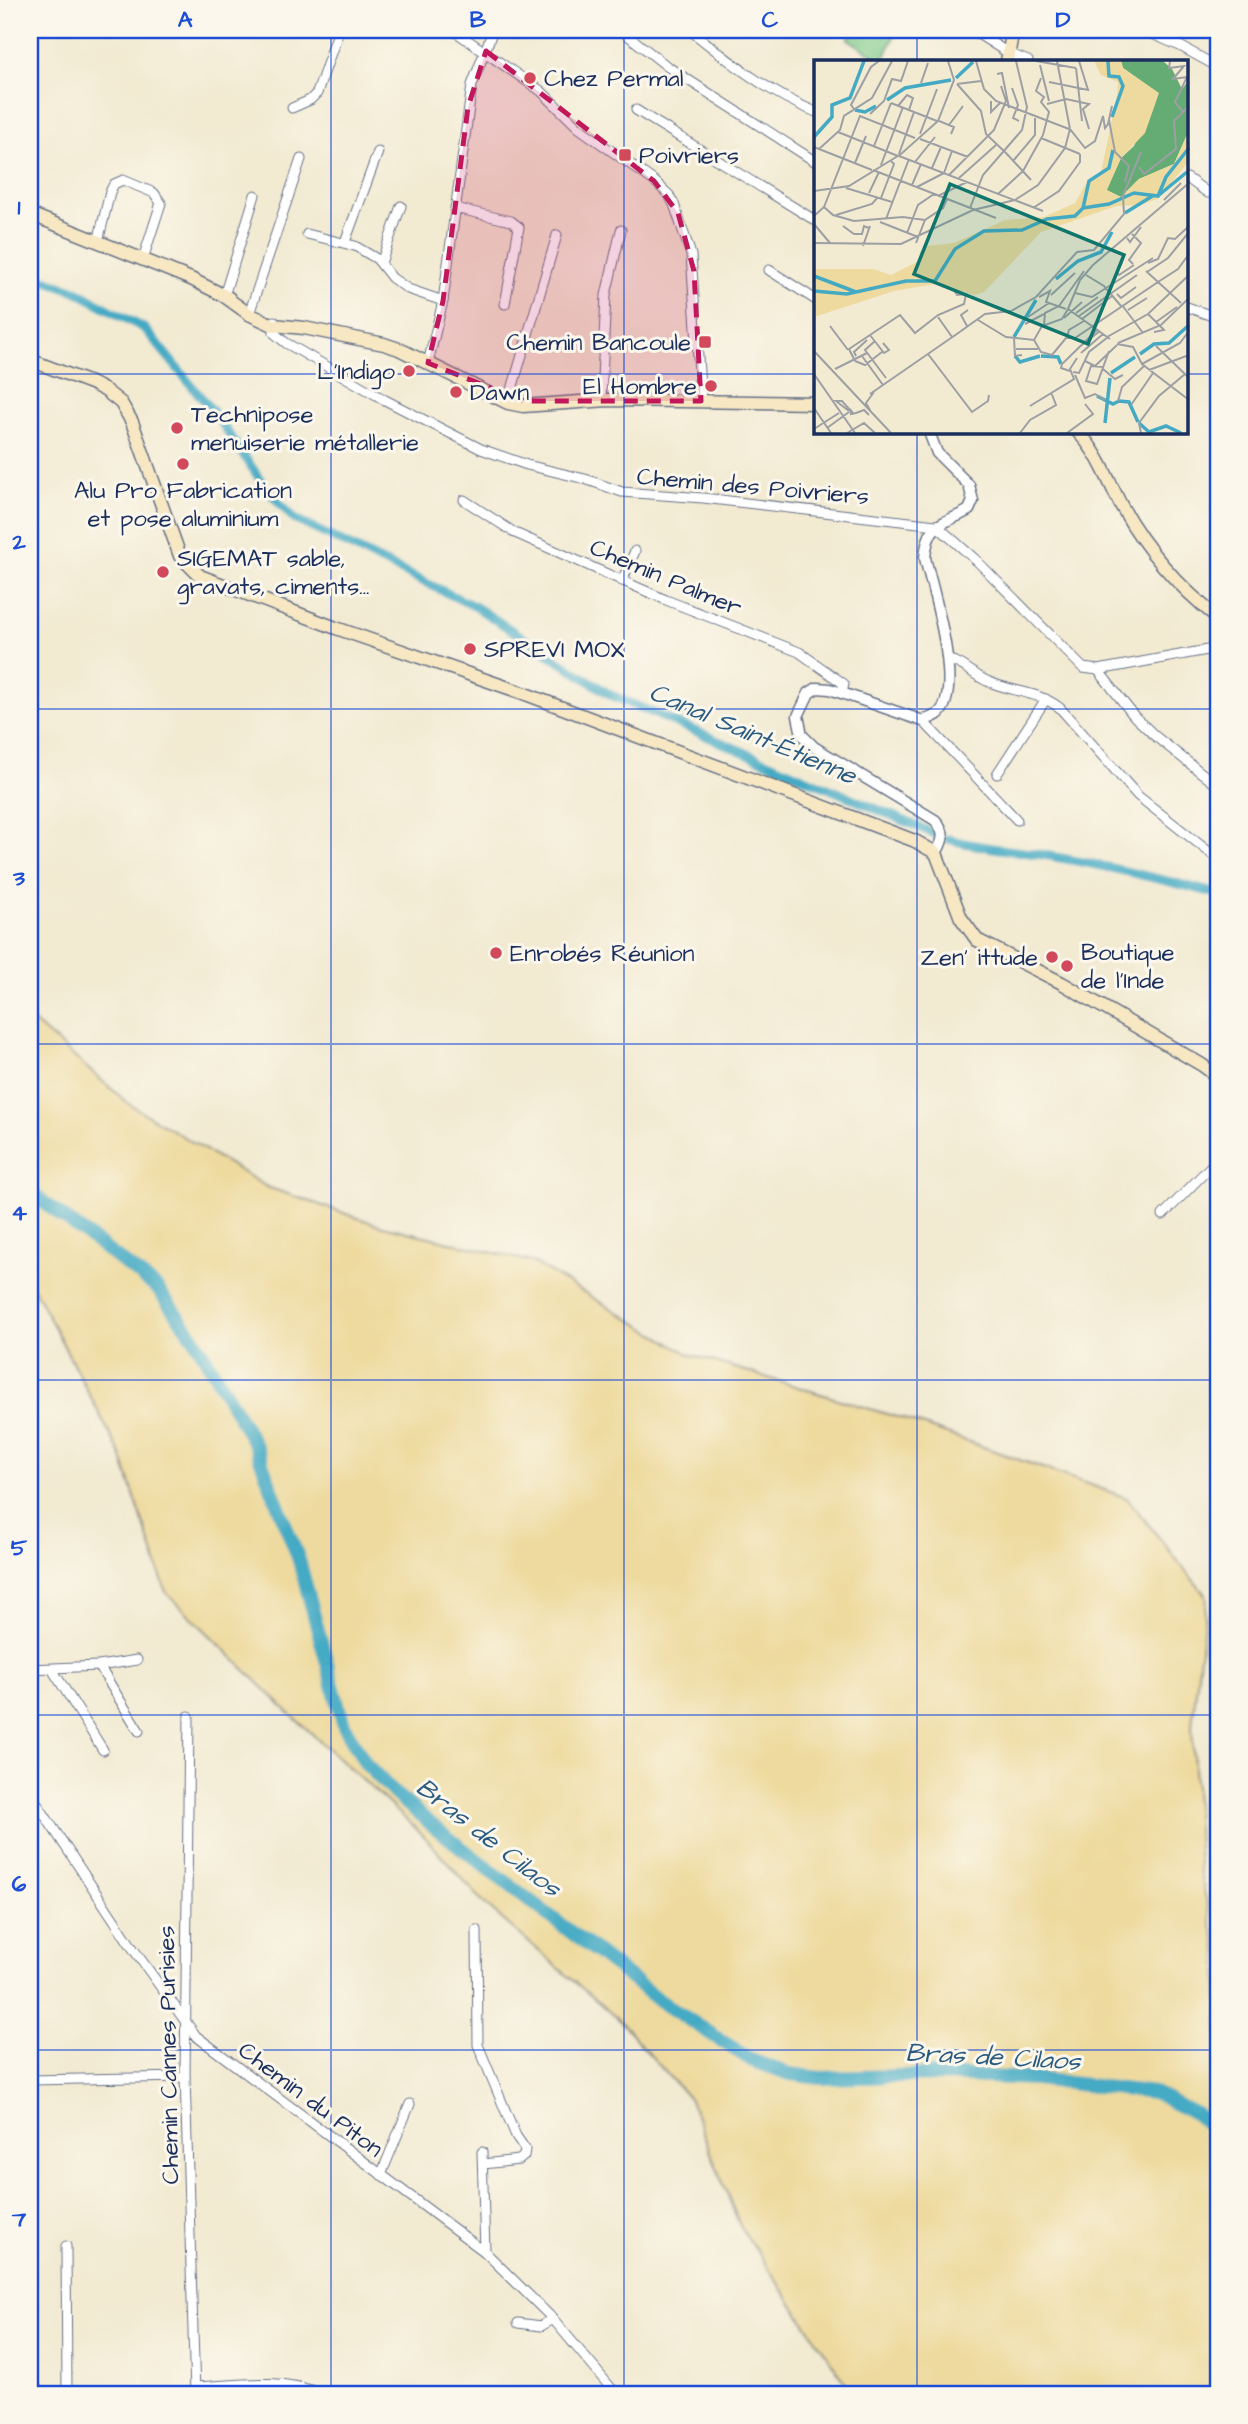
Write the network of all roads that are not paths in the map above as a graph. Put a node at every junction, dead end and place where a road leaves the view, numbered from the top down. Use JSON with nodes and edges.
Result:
{"nodes":[{"id":1,"x":339,"y":30,"type":"edge"},
{"id":2,"x":453,"y":30,"type":"edge"},
{"id":3,"x":494,"y":30,"type":"edge"},
{"id":4,"x":621,"y":30,"type":"edge"},
{"id":5,"x":690,"y":30,"type":"edge"},
{"id":6,"x":972,"y":30,"type":"edge"},
{"id":7,"x":1013,"y":30,"type":"edge"},
{"id":8,"x":1143,"y":30,"type":"edge"},
{"id":9,"x":486,"y":51,"type":"junction"},
{"id":10,"x":1007,"y":57,"type":"edge"},
{"id":11,"x":1218,"y":67,"type":"edge"},
{"id":12,"x":292,"y":108,"type":"dead end"},
{"id":13,"x":636,"y":110,"type":"dead end"},
{"id":14,"x":814,"y":111,"type":"edge"},
{"id":15,"x":378,"y":152,"type":"dead end"},
{"id":16,"x":301,"y":159,"type":"dead end"},
{"id":17,"x":814,"y":161,"type":"edge"},
{"id":18,"x":1188,"y":179,"type":"edge"},
{"id":19,"x":1218,"y":190,"type":"edge"},
{"id":20,"x":255,"y":195,"type":"dead end"},
{"id":21,"x":401,"y":206,"type":"dead end"},
{"id":22,"x":455,"y":208,"type":"junction"},
{"id":23,"x":30,"y":215,"type":"edge"},
{"id":24,"x":814,"y":220,"type":"edge"},
{"id":25,"x":621,"y":230,"type":"dead end"},
{"id":26,"x":307,"y":234,"type":"dead end"},
{"id":27,"x":556,"y":235,"type":"dead end"},
{"id":28,"x":98,"y":242,"type":"junction"},
{"id":29,"x":345,"y":242,"type":"junction"},
{"id":30,"x":143,"y":260,"type":"junction"},
{"id":31,"x":382,"y":263,"type":"junction"},
{"id":32,"x":769,"y":270,"type":"dead end"},
{"id":33,"x":224,"y":296,"type":"junction"},
{"id":34,"x":814,"y":299,"type":"edge"},
{"id":35,"x":443,"y":301,"type":"junction"},
{"id":36,"x":505,"y":304,"type":"dead end"},
{"id":37,"x":1188,"y":307,"type":"edge"},
{"id":38,"x":251,"y":312,"type":"junction"},
{"id":39,"x":1218,"y":318,"type":"edge"},
{"id":40,"x":274,"y":322,"type":"junction"},
{"id":41,"x":30,"y":360,"type":"edge"},
{"id":42,"x":428,"y":363,"type":"junction"},
{"id":43,"x":509,"y":400,"type":"junction"},
{"id":44,"x":601,"y":400,"type":"junction"},
{"id":45,"x":701,"y":401,"type":"junction"},
{"id":46,"x":814,"y":403,"type":"edge"},
{"id":47,"x":930,"y":434,"type":"edge"},
{"id":48,"x":936,"y":434,"type":"edge"},
{"id":49,"x":1080,"y":434,"type":"edge"},
{"id":50,"x":934,"y":446,"type":"junction"},
{"id":51,"x":464,"y":500,"type":"dead end"},
{"id":52,"x":936,"y":525,"type":"junction"},
{"id":53,"x":635,"y":551,"type":"dead end"},
{"id":54,"x":622,"y":581,"type":"junction"},
{"id":55,"x":1218,"y":618,"type":"edge"},
{"id":56,"x":1218,"y":648,"type":"edge"},
{"id":57,"x":948,"y":660,"type":"junction"},
{"id":58,"x":1098,"y":670,"type":"junction"},
{"id":59,"x":842,"y":693,"type":"junction"},
{"id":60,"x":1046,"y":699,"type":"junction"},
{"id":61,"x":923,"y":721,"type":"junction"},
{"id":62,"x":997,"y":774,"type":"dead end"},
{"id":63,"x":1217,"y":784,"type":"edge"},
{"id":64,"x":1017,"y":820,"type":"dead end"},
{"id":65,"x":936,"y":853,"type":"junction"},
{"id":66,"x":1213,"y":855,"type":"dead end"},
{"id":67,"x":1218,"y":1077,"type":"edge"},
{"id":68,"x":1218,"y":1159,"type":"edge"},
{"id":69,"x":1163,"y":1215,"type":"dead end"},
{"id":70,"x":137,"y":1660,"type":"dead end"},
{"id":71,"x":99,"y":1666,"type":"junction"},
{"id":72,"x":30,"y":1669,"type":"edge"},
{"id":73,"x":52,"y":1669,"type":"junction"},
{"id":74,"x":188,"y":1716,"type":"dead end"},
{"id":75,"x":139,"y":1731,"type":"dead end"},
{"id":76,"x":103,"y":1750,"type":"dead end"},
{"id":77,"x":30,"y":1793,"type":"edge"},
{"id":78,"x":477,"y":1930,"type":"dead end"},
{"id":79,"x":186,"y":2023,"type":"junction"},
{"id":80,"x":185,"y":2077,"type":"junction"},
{"id":81,"x":30,"y":2080,"type":"edge"},
{"id":82,"x":410,"y":2104,"type":"dead end"},
{"id":83,"x":482,"y":2152,"type":"dead end"},
{"id":84,"x":483,"y":2164,"type":"junction"},
{"id":85,"x":381,"y":2175,"type":"junction"},
{"id":86,"x":66,"y":2246,"type":"dead end"},
{"id":87,"x":485,"y":2252,"type":"junction"},
{"id":88,"x":553,"y":2319,"type":"junction"},
{"id":89,"x":518,"y":2323,"type":"dead end"},
{"id":90,"x":30,"y":2380,"type":"edge"},
{"id":91,"x":195,"y":2390,"type":"edge"},
{"id":92,"x":41,"y":2394,"type":"edge"},
{"id":93,"x":67,"y":2394,"type":"edge"},
{"id":94,"x":321,"y":2394,"type":"edge"},
{"id":95,"x":616,"y":2394,"type":"edge"}],
"edges":[{"from":1,"to":12,"type":"street"},
{"from":2,"to":9,"type":"street"},
{"from":3,"to":9,"type":"street"},
{"from":4,"to":17,"type":"street"},
{"from":5,"to":14,"type":"street"},
{"from":6,"to":10,"type":"street"},
{"from":7,"to":10,"type":"main road"},
{"from":8,"to":11,"type":"street"},
{"from":9,"to":22,"type":"street"},
{"from":9,"to":45,"type":"street"},
{"from":13,"to":24,"type":"street"},
{"from":15,"to":29,"type":"street"},
{"from":16,"to":38,"type":"street"},
{"from":18,"to":19,"type":"street"},
{"from":20,"to":33,"type":"street"},
{"from":21,"to":31,"type":"street"},
{"from":22,"to":35,"type":"street"},
{"from":22,"to":36,"type":"street"},
{"from":23,"to":28,"type":"main road"},
{"from":25,"to":44,"type":"street"},
{"from":26,"to":29,"type":"street"},
{"from":27,"to":43,"type":"street"},
{"from":28,"to":30,"type":"main road"},
{"from":28,"to":30,"type":"street"},
{"from":29,"to":31,"type":"street"},
{"from":30,"to":33,"type":"main road"},
{"from":31,"to":35,"type":"street"},
{"from":32,"to":34,"type":"street"},
{"from":33,"to":38,"type":"main road"},
{"from":35,"to":42,"type":"street"},
{"from":37,"to":39,"type":"street"},
{"from":38,"to":40,"type":"main road"},
{"from":40,"to":42,"type":"main road"},
{"from":40,"to":52,"type":"street","name":"Chemin des Poivriers"},
{"from":41,"to":65,"type":"main road"},
{"from":42,"to":43,"type":"main road"},
{"from":43,"to":44,"type":"main road"},
{"from":44,"to":45,"type":"main road"},
{"from":45,"to":46,"type":"main road"},
{"from":47,"to":50,"type":"street"},
{"from":48,"to":50,"type":"street"},
{"from":49,"to":55,"type":"main road"},
{"from":50,"to":52,"type":"street"},
{"from":51,"to":54,"type":"street","name":"Chemin Palmer"},
{"from":52,"to":57,"type":"street"},
{"from":52,"to":58,"type":"street"},
{"from":53,"to":54,"type":"street"},
{"from":54,"to":59,"type":"street","name":"Chemin Palmer"},
{"from":56,"to":58,"type":"street"},
{"from":57,"to":60,"type":"street"},
{"from":57,"to":61,"type":"street"},
{"from":58,"to":63,"type":"street"},
{"from":59,"to":61,"type":"street"},
{"from":59,"to":65,"type":"street"},
{"from":60,"to":62,"type":"street"},
{"from":60,"to":66,"type":"street"},
{"from":61,"to":64,"type":"street"},
{"from":65,"to":67,"type":"main road"},
{"from":68,"to":69,"type":"street"},
{"from":70,"to":71,"type":"street"},
{"from":71,"to":73,"type":"street"},
{"from":71,"to":75,"type":"street"},
{"from":72,"to":73,"type":"street"},
{"from":73,"to":76,"type":"street"},
{"from":74,"to":79,"type":"street","name":"Chemin Cannes Purisies"},
{"from":77,"to":79,"type":"street","name":"Chemin du Piton"},
{"from":78,"to":84,"type":"street"},
{"from":79,"to":80,"type":"street","name":"Chemin Cannes Purisies"},
{"from":79,"to":85,"type":"street","name":"Chemin du Piton"},
{"from":80,"to":81,"type":"street"},
{"from":80,"to":91,"type":"street","name":"Chemin Cannes Purisies"},
{"from":82,"to":85,"type":"street"},
{"from":83,"to":84,"type":"street"},
{"from":84,"to":87,"type":"street"},
{"from":85,"to":87,"type":"street","name":"Chemin du Piton"},
{"from":86,"to":93,"type":"street"},
{"from":87,"to":88,"type":"street","name":"Chemin du Piton"},
{"from":88,"to":89,"type":"street"},
{"from":88,"to":95,"type":"street","name":"Chemin du Piton"},
{"from":90,"to":92,"type":"street"},
{"from":91,"to":94,"type":"street"}]}
